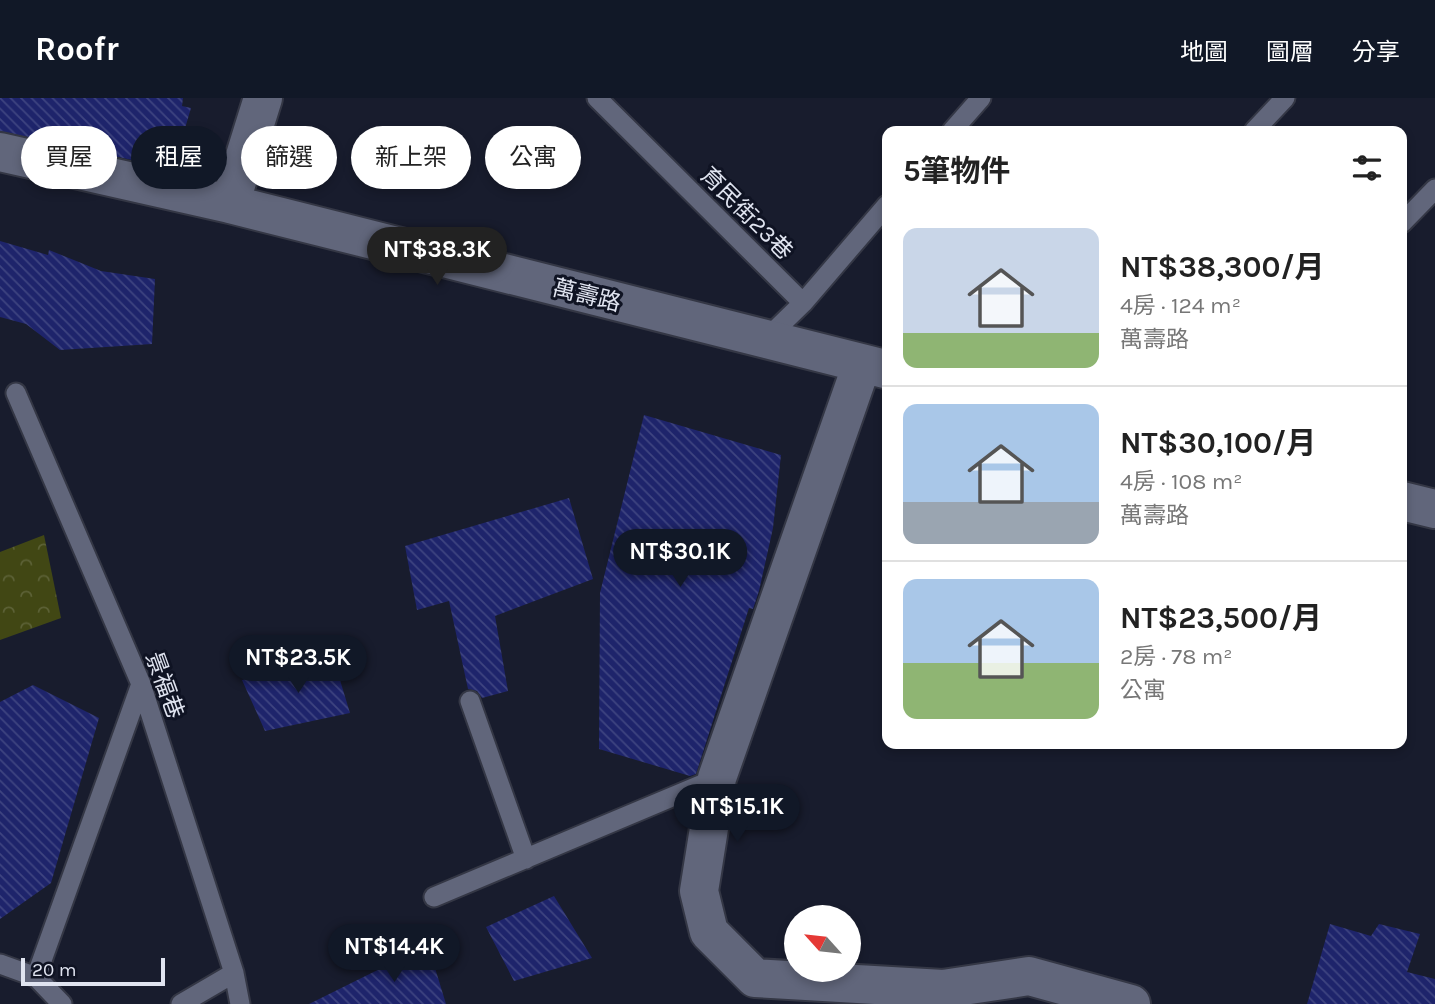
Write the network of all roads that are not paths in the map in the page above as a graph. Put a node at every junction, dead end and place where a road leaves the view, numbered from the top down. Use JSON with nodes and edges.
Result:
{"nodes":[{"id":1,"x":263,"y":98,"type":"edge"},
{"id":2,"x":597,"y":98,"type":"edge"},
{"id":3,"x":981,"y":98,"type":"edge"},
{"id":4,"x":1285,"y":98,"type":"edge"},
{"id":5,"x":956,"y":126,"type":"edge"},
{"id":6,"x":1259,"y":126,"type":"edge"},
{"id":7,"x":0,"y":152,"type":"edge"},
{"id":8,"x":1435,"y":189,"type":"edge"},
{"id":9,"x":230,"y":204,"type":"junction"},
{"id":10,"x":882,"y":211,"type":"edge"},
{"id":11,"x":1407,"y":218,"type":"edge"},
{"id":12,"x":803,"y":303,"type":"junction"},
{"id":13,"x":765,"y":340,"type":"junction"},
{"id":14,"x":875,"y":367,"type":"edge"},
{"id":15,"x":16,"y":393,"type":"dead end"},
{"id":16,"x":1407,"y":502,"type":"edge"},
{"id":17,"x":1435,"y":509,"type":"edge"},
{"id":18,"x":141,"y":684,"type":"junction"},
{"id":19,"x":470,"y":701,"type":"dead end"},
{"id":20,"x":717,"y":778,"type":"junction"},
{"id":21,"x":526,"y":859,"type":"junction"},
{"id":22,"x":434,"y":897,"type":"dead end"},
{"id":23,"x":0,"y":964,"type":"edge"},
{"id":24,"x":234,"y":973,"type":"junction"},
{"id":25,"x":36,"y":977,"type":"junction"},
{"id":26,"x":944,"y":996,"type":"edge"},
{"id":27,"x":62,"y":1004,"type":"edge"},
{"id":28,"x":181,"y":1004,"type":"edge"},
{"id":29,"x":240,"y":1004,"type":"edge"},
{"id":30,"x":1131,"y":1004,"type":"edge"}],
"edges":[{"from":1,"to":9,"type":"street"},
{"from":2,"to":12,"type":"lane","name":"育民街23巷"},
{"from":3,"to":5,"type":"lane"},
{"from":4,"to":6,"type":"lane"},
{"from":7,"to":9,"type":"street","name":"萬壽路"},
{"from":8,"to":11,"type":"lane"},
{"from":9,"to":13,"type":"street","name":"萬壽路"},
{"from":10,"to":12,"type":"lane"},
{"from":12,"to":13,"type":"lane"},
{"from":13,"to":14,"type":"street","name":"萬壽路"},
{"from":14,"to":20,"type":"street"},
{"from":15,"to":18,"type":"lane","name":"景福巷"},
{"from":16,"to":17,"type":"street"},
{"from":18,"to":24,"type":"lane","name":"景福巷"},
{"from":18,"to":25,"type":"lane"},
{"from":19,"to":21,"type":"lane"},
{"from":20,"to":21,"type":"lane"},
{"from":20,"to":26,"type":"street"},
{"from":21,"to":22,"type":"lane"},
{"from":23,"to":25,"type":"lane"},
{"from":24,"to":28,"type":"lane"},
{"from":24,"to":29,"type":"lane","name":"景福巷"},
{"from":25,"to":27,"type":"lane"},
{"from":26,"to":30,"type":"street"}]}
